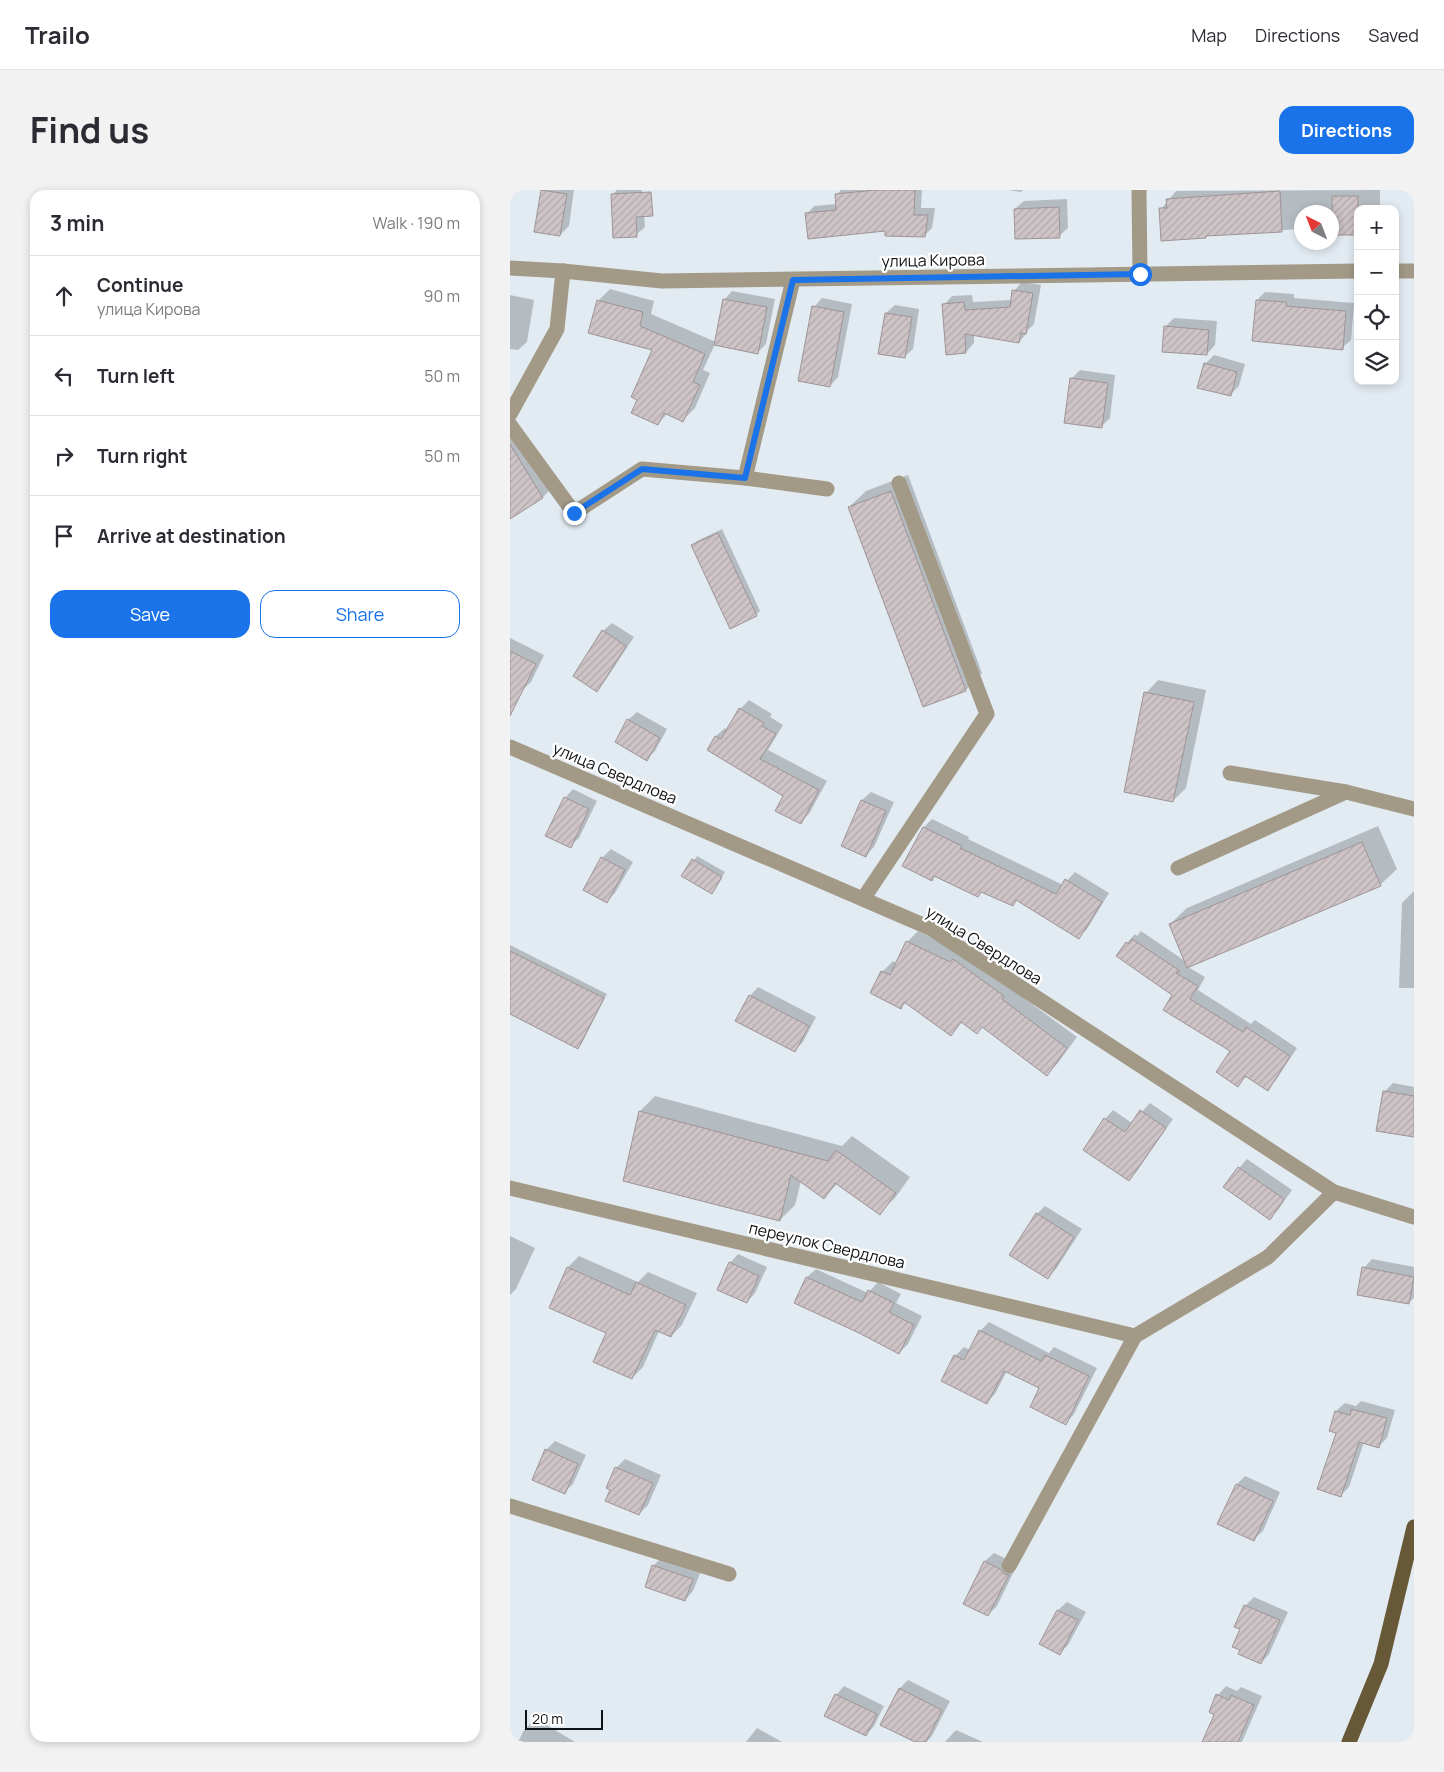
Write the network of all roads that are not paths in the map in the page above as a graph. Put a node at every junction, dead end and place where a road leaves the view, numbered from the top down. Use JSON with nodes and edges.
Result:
{"nodes":[{"id":1,"x":1139,"y":190,"type":"edge"},
{"id":2,"x":510,"y":268,"type":"edge"},
{"id":3,"x":563,"y":271,"type":"junction"},
{"id":4,"x":1354,"y":271,"type":"edge"},
{"id":5,"x":1399,"y":271,"type":"edge"},
{"id":6,"x":1414,"y":271,"type":"edge"},
{"id":7,"x":1140,"y":274,"type":"junction"},
{"id":8,"x":793,"y":280,"type":"junction"},
{"id":9,"x":510,"y":414,"type":"edge"},
{"id":10,"x":510,"y":425,"type":"edge"},
{"id":11,"x":745,"y":478,"type":"junction"},
{"id":12,"x":899,"y":483,"type":"dead end"},
{"id":13,"x":827,"y":489,"type":"dead end"},
{"id":14,"x":510,"y":747,"type":"edge"},
{"id":15,"x":1230,"y":773,"type":"dead end"},
{"id":16,"x":1346,"y":792,"type":"junction"},
{"id":17,"x":1414,"y":809,"type":"edge"},
{"id":18,"x":1178,"y":868,"type":"dead end"},
{"id":19,"x":863,"y":899,"type":"junction"},
{"id":20,"x":510,"y":1188,"type":"edge"},
{"id":21,"x":1334,"y":1192,"type":"junction"},
{"id":22,"x":1414,"y":1217,"type":"edge"},
{"id":23,"x":1135,"y":1336,"type":"junction"},
{"id":24,"x":510,"y":1506,"type":"edge"},
{"id":25,"x":1414,"y":1528,"type":"edge"},
{"id":26,"x":1009,"y":1566,"type":"dead end"},
{"id":27,"x":730,"y":1574,"type":"dead end"},
{"id":28,"x":1349,"y":1742,"type":"edge"}],
"edges":[{"from":1,"to":7,"type":"street"},
{"from":2,"to":3,"type":"street","name":"улица Кирова"},
{"from":3,"to":8,"type":"street","name":"улица Кирова"},
{"from":3,"to":9,"type":"street"},
{"from":4,"to":7,"type":"street","name":"улица Кирова"},
{"from":5,"to":6,"type":"street"},
{"from":7,"to":8,"type":"street","name":"улица Кирова"},
{"from":8,"to":11,"type":"street"},
{"from":10,"to":11,"type":"street"},
{"from":11,"to":13,"type":"street"},
{"from":12,"to":19,"type":"street"},
{"from":14,"to":19,"type":"street","name":"улица Свердлова"},
{"from":15,"to":16,"type":"street"},
{"from":16,"to":17,"type":"street"},
{"from":16,"to":18,"type":"street"},
{"from":19,"to":21,"type":"street","name":"улица Свердлова"},
{"from":20,"to":23,"type":"street","name":"переулок Свердлова"},
{"from":21,"to":22,"type":"street","name":"улица Свердлова"},
{"from":21,"to":23,"type":"street"},
{"from":23,"to":26,"type":"street"},
{"from":24,"to":27,"type":"street"},
{"from":25,"to":28,"type":"main road"}]}
